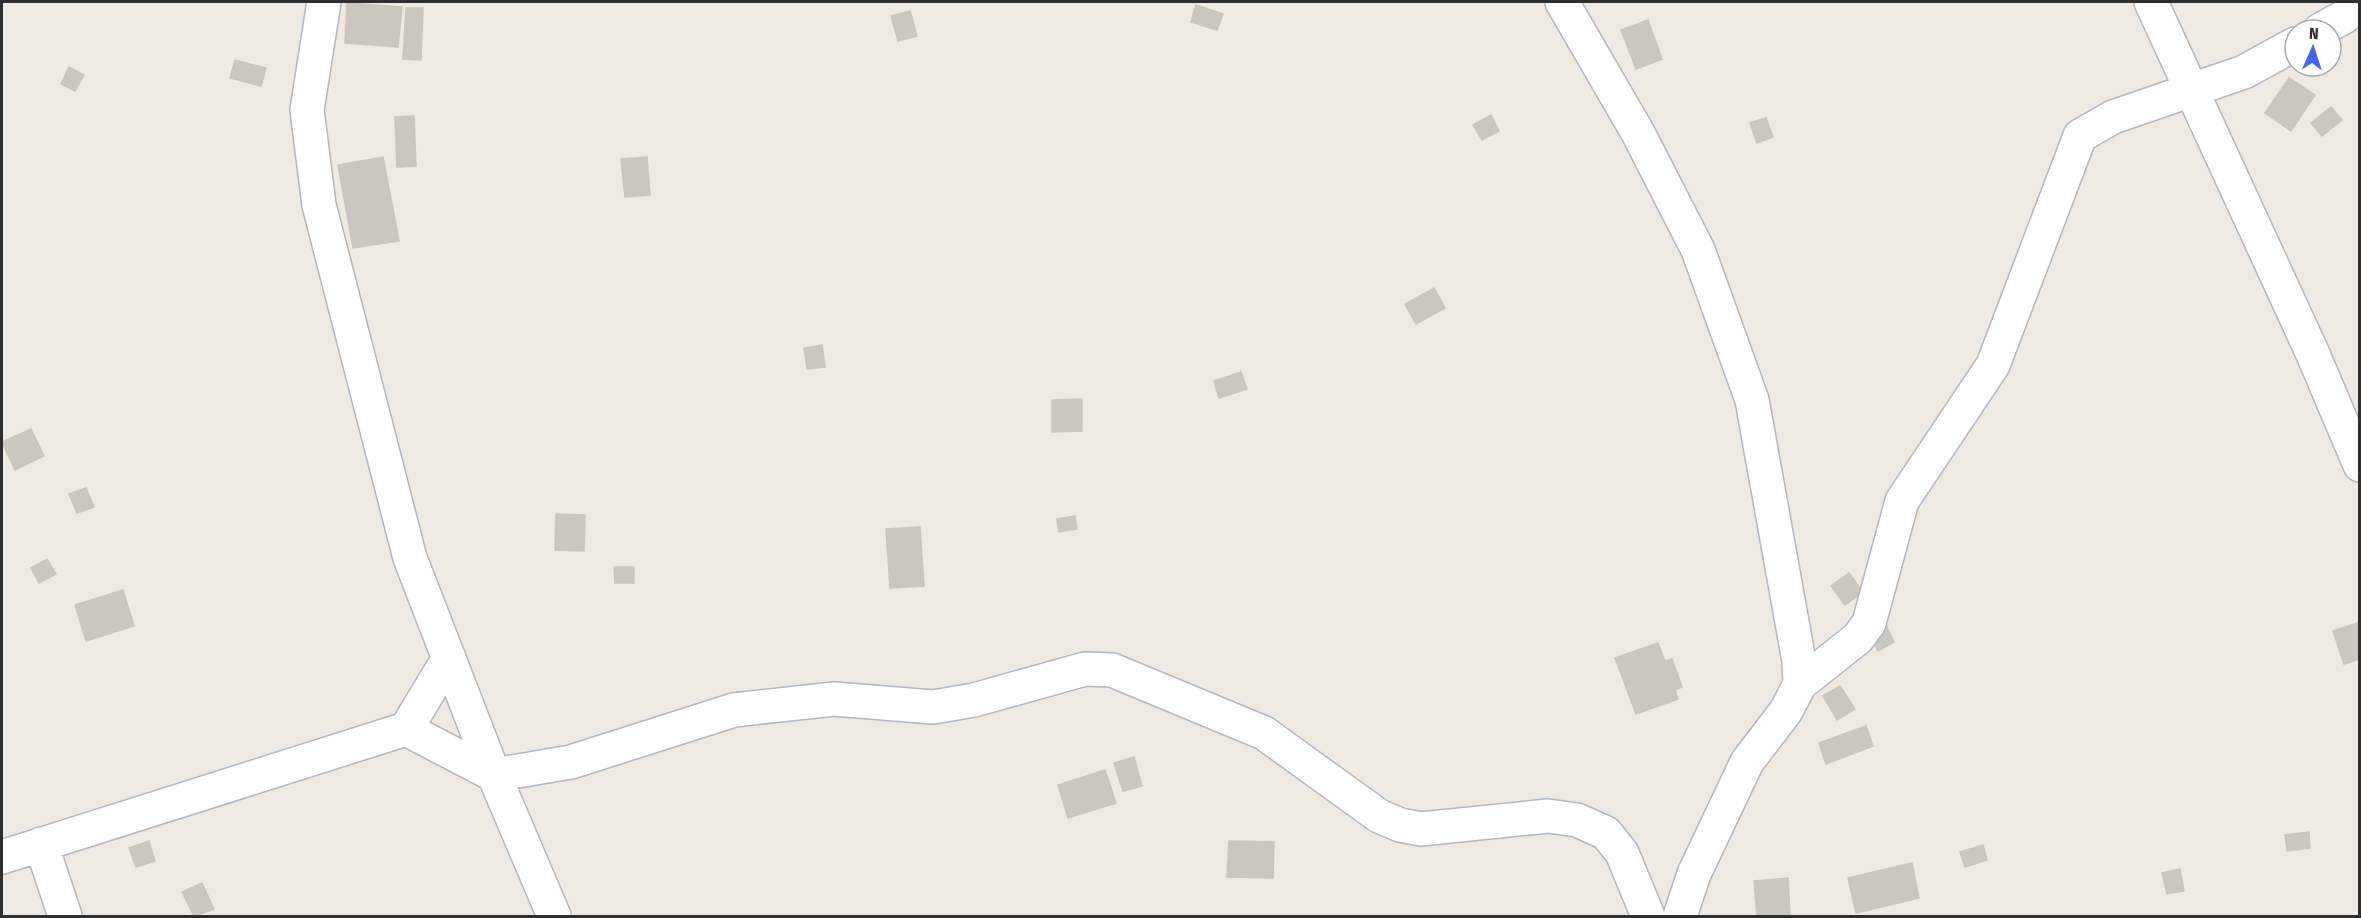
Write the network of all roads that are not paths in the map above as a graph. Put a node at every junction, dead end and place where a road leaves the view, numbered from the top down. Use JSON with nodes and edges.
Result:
{"nodes":[{"id":1,"x":324,"y":2,"type":"edge"},
{"id":2,"x":1562,"y":2,"type":"edge"},
{"id":3,"x":2151,"y":2,"type":"edge"},
{"id":4,"x":2360,"y":4,"type":"edge"},
{"id":5,"x":2342,"y":18,"type":"edge"},
{"id":6,"x":2283,"y":51,"type":"edge"},
{"id":7,"x":2193,"y":90,"type":"junction"},
{"id":8,"x":2360,"y":465,"type":"edge"},
{"id":9,"x":449,"y":658,"type":"junction"},
{"id":10,"x":1800,"y":684,"type":"junction"},
{"id":11,"x":406,"y":729,"type":"junction"},
{"id":12,"x":494,"y":774,"type":"junction"},
{"id":13,"x":41,"y":843,"type":"junction"},
{"id":14,"x":2,"y":857,"type":"edge"},
{"id":15,"x":65,"y":916,"type":"edge"},
{"id":16,"x":554,"y":916,"type":"edge"},
{"id":17,"x":1648,"y":916,"type":"edge"},
{"id":18,"x":1680,"y":916,"type":"edge"}],
"edges":[{"from":1,"to":9,"type":"street"},
{"from":2,"to":10,"type":"street"},
{"from":3,"to":7,"type":"street"},
{"from":4,"to":5,"type":"street"},
{"from":6,"to":7,"type":"street"},
{"from":7,"to":8,"type":"street"},
{"from":7,"to":10,"type":"street"},
{"from":9,"to":11,"type":"street"},
{"from":9,"to":12,"type":"street"},
{"from":10,"to":18,"type":"street"},
{"from":11,"to":12,"type":"street"},
{"from":11,"to":13,"type":"street"},
{"from":12,"to":16,"type":"street"},
{"from":12,"to":17,"type":"street"},
{"from":13,"to":14,"type":"street"},
{"from":13,"to":15,"type":"street"}]}
